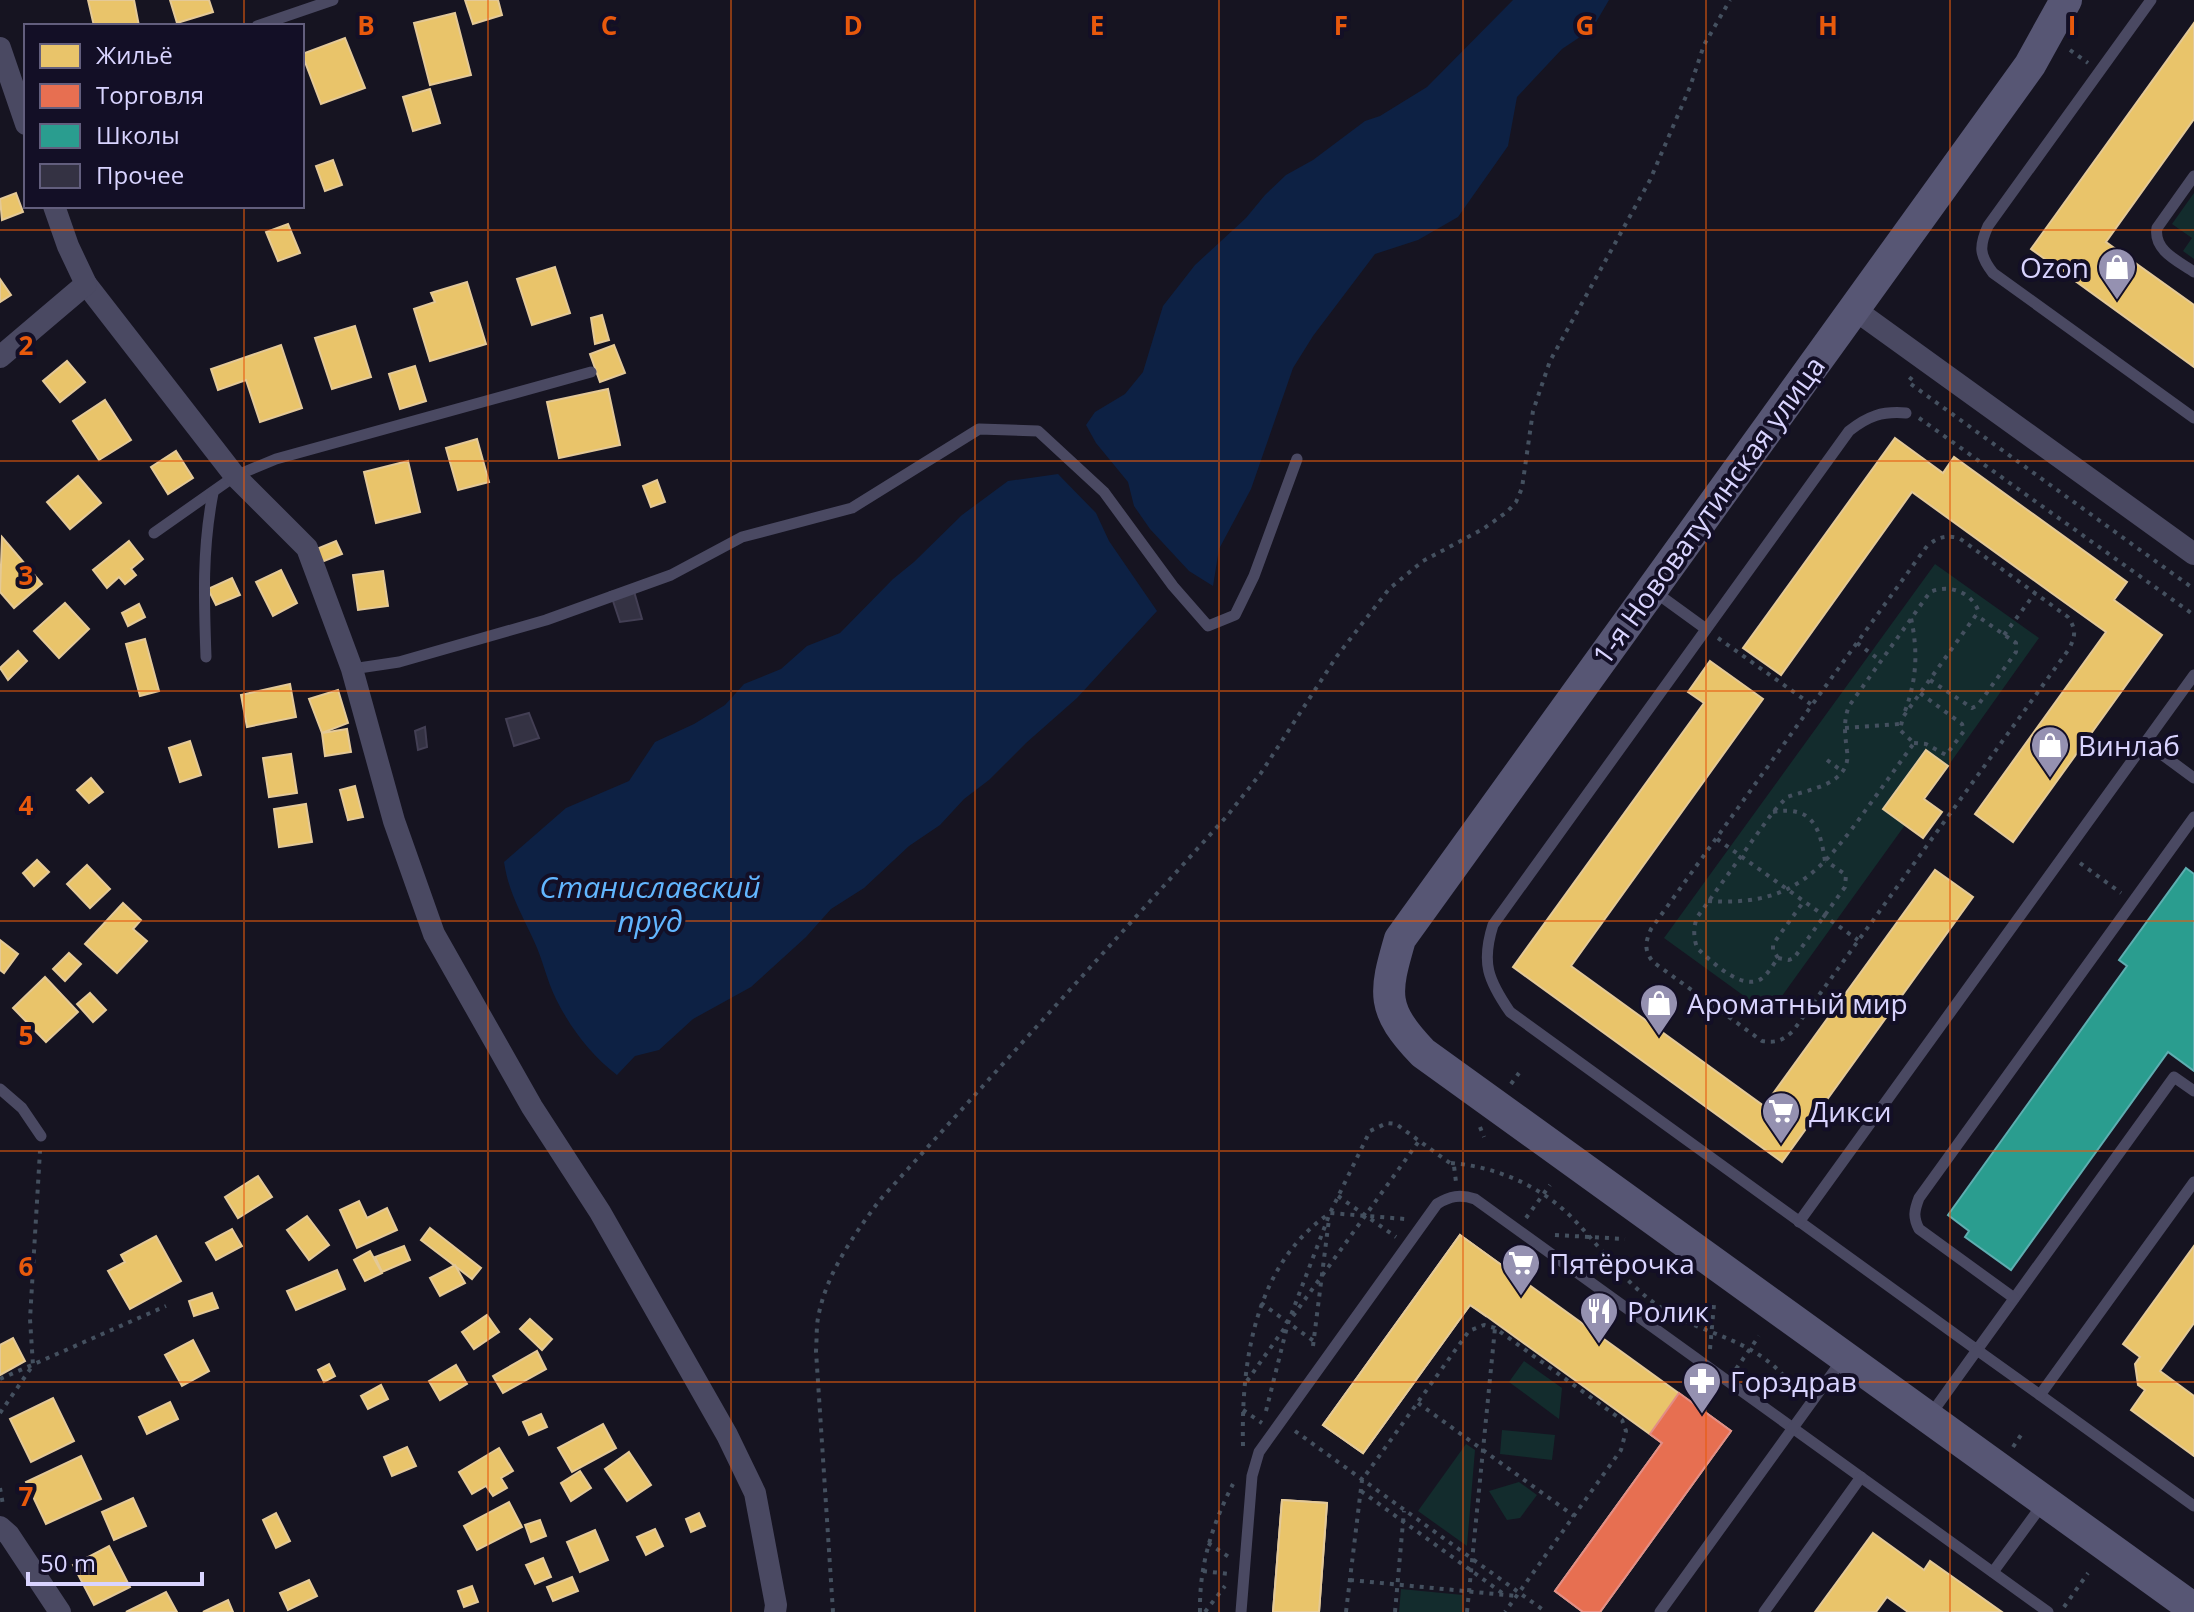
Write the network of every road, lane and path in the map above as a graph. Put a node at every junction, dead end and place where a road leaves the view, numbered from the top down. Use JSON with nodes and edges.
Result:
{"nodes":[{"id":1,"x":333,"y":0,"type":"edge"},
{"id":2,"x":1730,"y":0,"type":"edge"},
{"id":3,"x":2066,"y":0,"type":"edge"},
{"id":4,"x":2151,"y":0,"type":"edge"},
{"id":5,"x":263,"y":24,"type":"edge"},
{"id":6,"x":0,"y":48,"type":"edge"},
{"id":7,"x":24,"y":114,"type":"edge"},
{"id":8,"x":2194,"y":176,"type":"edge"},
{"id":9,"x":55,"y":208,"type":"edge"},
{"id":10,"x":2194,"y":272,"type":"edge"},
{"id":11,"x":86,"y":284,"type":"junction"},
{"id":12,"x":1854,"y":309,"type":"junction"},
{"id":13,"x":0,"y":357,"type":"edge"},
{"id":14,"x":591,"y":372,"type":"dead end"},
{"id":15,"x":1913,"y":375,"type":"dead end"},
{"id":16,"x":1906,"y":413,"type":"joint"},
{"id":17,"x":2194,"y":418,"type":"edge"},
{"id":18,"x":1297,"y":459,"type":"dead end"},
{"id":19,"x":235,"y":476,"type":"junction"},
{"id":20,"x":213,"y":493,"type":"junction"},
{"id":21,"x":154,"y":533,"type":"dead end"},
{"id":22,"x":2194,"y":554,"type":"edge"},
{"id":23,"x":1651,"y":589,"type":"junction"},
{"id":24,"x":2194,"y":589,"type":"edge"},
{"id":25,"x":2035,"y":593,"type":"junction"},
{"id":26,"x":1976,"y":615,"type":"junction"},
{"id":27,"x":2194,"y":615,"type":"edge"},
{"id":28,"x":1911,"y":618,"type":"junction"},
{"id":29,"x":1706,"y":629,"type":"junction"},
{"id":30,"x":2004,"y":635,"type":"junction"},
{"id":31,"x":1857,"y":643,"type":"junction"},
{"id":32,"x":206,"y":657,"type":"dead end"},
{"id":33,"x":1881,"y":661,"type":"junction"},
{"id":34,"x":352,"y":669,"type":"junction"},
{"id":35,"x":2194,"y":675,"type":"edge"},
{"id":36,"x":1930,"y":680,"type":"junction"},
{"id":37,"x":1920,"y":693,"type":"junction"},
{"id":38,"x":1812,"y":705,"type":"junction"},
{"id":39,"x":1903,"y":717,"type":"junction"},
{"id":40,"x":1900,"y":724,"type":"junction"},
{"id":41,"x":1845,"y":728,"type":"junction"},
{"id":42,"x":2145,"y":742,"type":"junction"},
{"id":43,"x":1914,"y":743,"type":"junction"},
{"id":44,"x":1827,"y":760,"type":"dead end"},
{"id":45,"x":1842,"y":771,"type":"junction"},
{"id":46,"x":2194,"y":778,"type":"edge"},
{"id":47,"x":1773,"y":812,"type":"junction"},
{"id":48,"x":2194,"y":817,"type":"edge"},
{"id":49,"x":1717,"y":838,"type":"junction"},
{"id":50,"x":2066,"y":853,"type":"junction"},
{"id":51,"x":1741,"y":856,"type":"junction"},
{"id":52,"x":1826,"y":861,"type":"junction"},
{"id":53,"x":1788,"y":890,"type":"junction"},
{"id":54,"x":1708,"y":901,"type":"junction"},
{"id":55,"x":1804,"y":901,"type":"junction"},
{"id":56,"x":2133,"y":901,"type":"junction"},
{"id":57,"x":1825,"y":916,"type":"junction"},
{"id":58,"x":1858,"y":940,"type":"junction"},
{"id":59,"x":1778,"y":958,"type":"junction"},
{"id":60,"x":0,"y":1089,"type":"edge"},
{"id":61,"x":2194,"y":1091,"type":"edge"},
{"id":62,"x":41,"y":1136,"type":"joint"},
{"id":63,"x":1419,"y":1141,"type":"junction"},
{"id":64,"x":1449,"y":1162,"type":"junction"},
{"id":65,"x":2194,"y":1182,"type":"edge"},
{"id":66,"x":1550,"y":1185,"type":"dead end"},
{"id":67,"x":1544,"y":1194,"type":"junction"},
{"id":68,"x":1338,"y":1196,"type":"junction"},
{"id":69,"x":1457,"y":1196,"type":"junction"},
{"id":70,"x":1330,"y":1213,"type":"junction"},
{"id":71,"x":1365,"y":1216,"type":"junction"},
{"id":72,"x":1425,"y":1220,"type":"junction"},
{"id":73,"x":1799,"y":1222,"type":"junction"},
{"id":74,"x":1521,"y":1231,"type":"junction"},
{"id":75,"x":1591,"y":1237,"type":"junction"},
{"id":76,"x":1625,"y":1239,"type":"dead end"},
{"id":77,"x":1408,"y":1245,"type":"junction"},
{"id":78,"x":1322,"y":1275,"type":"junction"},
{"id":79,"x":2014,"y":1298,"type":"junction"},
{"id":80,"x":1261,"y":1303,"type":"junction"},
{"id":81,"x":1714,"y":1304,"type":"dead end"},
{"id":82,"x":166,"y":1306,"type":"dead end"},
{"id":83,"x":1288,"y":1323,"type":"junction"},
{"id":84,"x":1495,"y":1328,"type":"junction"},
{"id":85,"x":1712,"y":1331,"type":"junction"},
{"id":86,"x":1759,"y":1336,"type":"dead end"},
{"id":87,"x":1314,"y":1341,"type":"junction"},
{"id":88,"x":1751,"y":1348,"type":"junction"},
{"id":89,"x":1977,"y":1350,"type":"junction"},
{"id":90,"x":1330,"y":1353,"type":"junction"},
{"id":91,"x":1844,"y":1357,"type":"junction"},
{"id":92,"x":33,"y":1365,"type":"junction"},
{"id":93,"x":1709,"y":1367,"type":"junction"},
{"id":94,"x":0,"y":1379,"type":"edge"},
{"id":95,"x":1727,"y":1381,"type":"junction"},
{"id":96,"x":1245,"y":1383,"type":"junction"},
{"id":97,"x":1309,"y":1383,"type":"junction"},
{"id":98,"x":2040,"y":1395,"type":"junction"},
{"id":99,"x":1418,"y":1403,"type":"junction"},
{"id":100,"x":1807,"y":1408,"type":"junction"},
{"id":101,"x":0,"y":1413,"type":"edge"},
{"id":102,"x":1928,"y":1417,"type":"junction"},
{"id":103,"x":1279,"y":1425,"type":"junction"},
{"id":104,"x":1793,"y":1428,"type":"junction"},
{"id":105,"x":1483,"y":1450,"type":"junction"},
{"id":106,"x":1243,"y":1455,"type":"dead end"},
{"id":107,"x":1240,"y":1473,"type":"dead end"},
{"id":108,"x":1861,"y":1477,"type":"junction"},
{"id":109,"x":1362,"y":1480,"type":"junction"},
{"id":110,"x":1361,"y":1491,"type":"junction"},
{"id":111,"x":2044,"y":1501,"type":"junction"},
{"id":112,"x":2194,"y":1506,"type":"edge"},
{"id":113,"x":1405,"y":1510,"type":"junction"},
{"id":114,"x":1574,"y":1516,"type":"junction"},
{"id":115,"x":1403,"y":1522,"type":"junction"},
{"id":116,"x":0,"y":1527,"type":"edge"},
{"id":117,"x":1472,"y":1559,"type":"junction"},
{"id":118,"x":1471,"y":1570,"type":"junction"},
{"id":119,"x":1203,"y":1571,"type":"junction"},
{"id":120,"x":1993,"y":1572,"type":"junction"},
{"id":121,"x":2088,"y":1573,"type":"dead end"},
{"id":122,"x":1350,"y":1580,"type":"junction"},
{"id":123,"x":1397,"y":1584,"type":"junction"},
{"id":124,"x":1469,"y":1591,"type":"junction"},
{"id":125,"x":1517,"y":1594,"type":"junction"},
{"id":126,"x":1505,"y":1595,"type":"junction"},
{"id":127,"x":2194,"y":1609,"type":"edge"},
{"id":128,"x":60,"y":1612,"type":"edge"},
{"id":129,"x":775,"y":1612,"type":"edge"},
{"id":130,"x":833,"y":1612,"type":"edge"},
{"id":131,"x":1202,"y":1612,"type":"edge"},
{"id":132,"x":1241,"y":1612,"type":"edge"},
{"id":133,"x":1346,"y":1612,"type":"edge"},
{"id":134,"x":1395,"y":1612,"type":"edge"},
{"id":135,"x":1467,"y":1612,"type":"edge"},
{"id":136,"x":1505,"y":1612,"type":"edge"},
{"id":137,"x":1546,"y":1612,"type":"edge"},
{"id":138,"x":1660,"y":1612,"type":"edge"},
{"id":139,"x":1764,"y":1612,"type":"edge"},
{"id":140,"x":2048,"y":1612,"type":"edge"},
{"id":141,"x":2060,"y":1612,"type":"edge"}],
"edges":[{"from":1,"to":5,"type":"lane"},
{"from":2,"to":130,"type":"path"},
{"from":3,"to":12,"type":"street","name":"1-я Нововатутинская улица"},
{"from":4,"to":17,"type":"lane"},
{"from":6,"to":7,"type":"street"},
{"from":8,"to":10,"type":"lane"},
{"from":9,"to":11,"type":"street"},
{"from":11,"to":13,"type":"street"},
{"from":11,"to":19,"type":"street"},
{"from":12,"to":22,"type":"street"},
{"from":12,"to":23,"type":"street","name":"1-я Нововатутинская улица"},
{"from":14,"to":19,"type":"lane"},
{"from":15,"to":24,"type":"path"},
{"from":16,"to":27,"type":"path"},
{"from":16,"to":29,"type":"lane"},
{"from":18,"to":34,"type":"lane"},
{"from":19,"to":20,"type":"lane"},
{"from":19,"to":34,"type":"street"},
{"from":20,"to":21,"type":"lane"},
{"from":20,"to":32,"type":"lane"},
{"from":23,"to":29,"type":"lane"},
{"from":23,"to":91,"type":"street","name":"1-я Нововатутинская улица"},
{"from":25,"to":30,"type":"path"},
{"from":25,"to":31,"type":"path"},
{"from":25,"to":58,"type":"path"},
{"from":26,"to":28,"type":"path"},
{"from":26,"to":30,"type":"path"},
{"from":26,"to":36,"type":"path"},
{"from":28,"to":33,"type":"path"},
{"from":28,"to":39,"type":"path"},
{"from":29,"to":38,"type":"path"},
{"from":29,"to":73,"type":"lane"},
{"from":30,"to":36,"type":"path"},
{"from":31,"to":33,"type":"path"},
{"from":31,"to":38,"type":"path"},
{"from":33,"to":41,"type":"path"},
{"from":34,"to":129,"type":"street"},
{"from":35,"to":42,"type":"lane"},
{"from":36,"to":37,"type":"path"},
{"from":37,"to":39,"type":"path"},
{"from":37,"to":43,"type":"path"},
{"from":38,"to":49,"type":"path"},
{"from":39,"to":40,"type":"path"},
{"from":40,"to":41,"type":"path"},
{"from":40,"to":43,"type":"path"},
{"from":41,"to":45,"type":"path"},
{"from":42,"to":46,"type":"lane"},
{"from":42,"to":50,"type":"lane"},
{"from":43,"to":52,"type":"path"},
{"from":44,"to":45,"type":"path"},
{"from":45,"to":47,"type":"path"},
{"from":47,"to":51,"type":"path"},
{"from":47,"to":52,"type":"path"},
{"from":48,"to":56,"type":"lane"},
{"from":49,"to":51,"type":"path"},
{"from":49,"to":58,"type":"path"},
{"from":50,"to":56,"type":"path"},
{"from":50,"to":73,"type":"lane"},
{"from":51,"to":53,"type":"path"},
{"from":51,"to":54,"type":"path"},
{"from":52,"to":53,"type":"path"},
{"from":52,"to":57,"type":"path"},
{"from":53,"to":54,"type":"path"},
{"from":53,"to":55,"type":"path"},
{"from":54,"to":59,"type":"path"},
{"from":55,"to":57,"type":"path"},
{"from":55,"to":59,"type":"path"},
{"from":56,"to":79,"type":"lane"},
{"from":57,"to":58,"type":"path"},
{"from":57,"to":59,"type":"path"},
{"from":60,"to":62,"type":"lane"},
{"from":61,"to":79,"type":"lane"},
{"from":62,"to":92,"type":"path"},
{"from":63,"to":64,"type":"path"},
{"from":63,"to":68,"type":"path"},
{"from":63,"to":71,"type":"path"},
{"from":64,"to":67,"type":"path"},
{"from":64,"to":69,"type":"path"},
{"from":65,"to":98,"type":"lane"},
{"from":66,"to":67,"type":"path"},
{"from":67,"to":74,"type":"path"},
{"from":67,"to":75,"type":"path"},
{"from":68,"to":70,"type":"path"},
{"from":68,"to":71,"type":"path"},
{"from":69,"to":72,"type":"lane"},
{"from":69,"to":74,"type":"lane"},
{"from":70,"to":71,"type":"path"},
{"from":70,"to":78,"type":"path"},
{"from":70,"to":80,"type":"path"},
{"from":70,"to":83,"type":"path"},
{"from":71,"to":72,"type":"path"},
{"from":71,"to":77,"type":"path"},
{"from":71,"to":78,"type":"path"},
{"from":72,"to":77,"type":"lane"},
{"from":73,"to":89,"type":"lane"},
{"from":74,"to":75,"type":"path"},
{"from":74,"to":93,"type":"lane"},
{"from":75,"to":76,"type":"path"},
{"from":75,"to":85,"type":"path"},
{"from":77,"to":90,"type":"lane"},
{"from":78,"to":83,"type":"path"},
{"from":78,"to":87,"type":"path"},
{"from":79,"to":89,"type":"lane"},
{"from":80,"to":83,"type":"path"},
{"from":80,"to":96,"type":"path"},
{"from":81,"to":85,"type":"path"},
{"from":82,"to":92,"type":"path"},
{"from":83,"to":87,"type":"path"},
{"from":83,"to":96,"type":"path"},
{"from":83,"to":103,"type":"path"},
{"from":84,"to":99,"type":"path"},
{"from":84,"to":105,"type":"path"},
{"from":84,"to":114,"type":"path"},
{"from":85,"to":88,"type":"path"},
{"from":85,"to":93,"type":"path"},
{"from":86,"to":88,"type":"path"},
{"from":87,"to":90,"type":"path"},
{"from":87,"to":97,"type":"path"},
{"from":88,"to":95,"type":"path"},
{"from":88,"to":100,"type":"path"},
{"from":89,"to":98,"type":"lane"},
{"from":89,"to":102,"type":"lane"},
{"from":90,"to":97,"type":"lane"},
{"from":91,"to":100,"type":"lane"},
{"from":91,"to":102,"type":"street"},
{"from":92,"to":94,"type":"path"},
{"from":92,"to":101,"type":"path"},
{"from":93,"to":95,"type":"lane"},
{"from":95,"to":104,"type":"lane"},
{"from":96,"to":106,"type":"path"},
{"from":97,"to":103,"type":"lane"},
{"from":98,"to":112,"type":"lane"},
{"from":99,"to":105,"type":"path"},
{"from":99,"to":109,"type":"path"},
{"from":100,"to":104,"type":"lane"},
{"from":102,"to":111,"type":"street"},
{"from":103,"to":109,"type":"path"},
{"from":103,"to":132,"type":"lane"},
{"from":104,"to":108,"type":"lane"},
{"from":104,"to":138,"type":"lane"},
{"from":105,"to":114,"type":"path"},
{"from":105,"to":117,"type":"path"},
{"from":107,"to":119,"type":"path"},
{"from":108,"to":120,"type":"lane"},
{"from":108,"to":139,"type":"lane"},
{"from":109,"to":110,"type":"path"},
{"from":109,"to":113,"type":"path"},
{"from":110,"to":115,"type":"path"},
{"from":110,"to":122,"type":"path"},
{"from":111,"to":120,"type":"lane"},
{"from":111,"to":127,"type":"street"},
{"from":113,"to":115,"type":"path"},
{"from":113,"to":117,"type":"path"},
{"from":114,"to":125,"type":"path"},
{"from":115,"to":118,"type":"path"},
{"from":115,"to":123,"type":"path"},
{"from":116,"to":128,"type":"street"},
{"from":117,"to":118,"type":"path"},
{"from":117,"to":125,"type":"path"},
{"from":118,"to":124,"type":"path"},
{"from":118,"to":126,"type":"path"},
{"from":119,"to":131,"type":"path"},
{"from":119,"to":131,"type":"path"},
{"from":120,"to":140,"type":"lane"},
{"from":121,"to":141,"type":"path"},
{"from":122,"to":123,"type":"path"},
{"from":122,"to":133,"type":"path"},
{"from":123,"to":124,"type":"path"},
{"from":123,"to":134,"type":"path"},
{"from":124,"to":126,"type":"path"},
{"from":124,"to":135,"type":"path"},
{"from":125,"to":126,"type":"path"},
{"from":125,"to":136,"type":"path"},
{"from":125,"to":137,"type":"path"}]}
